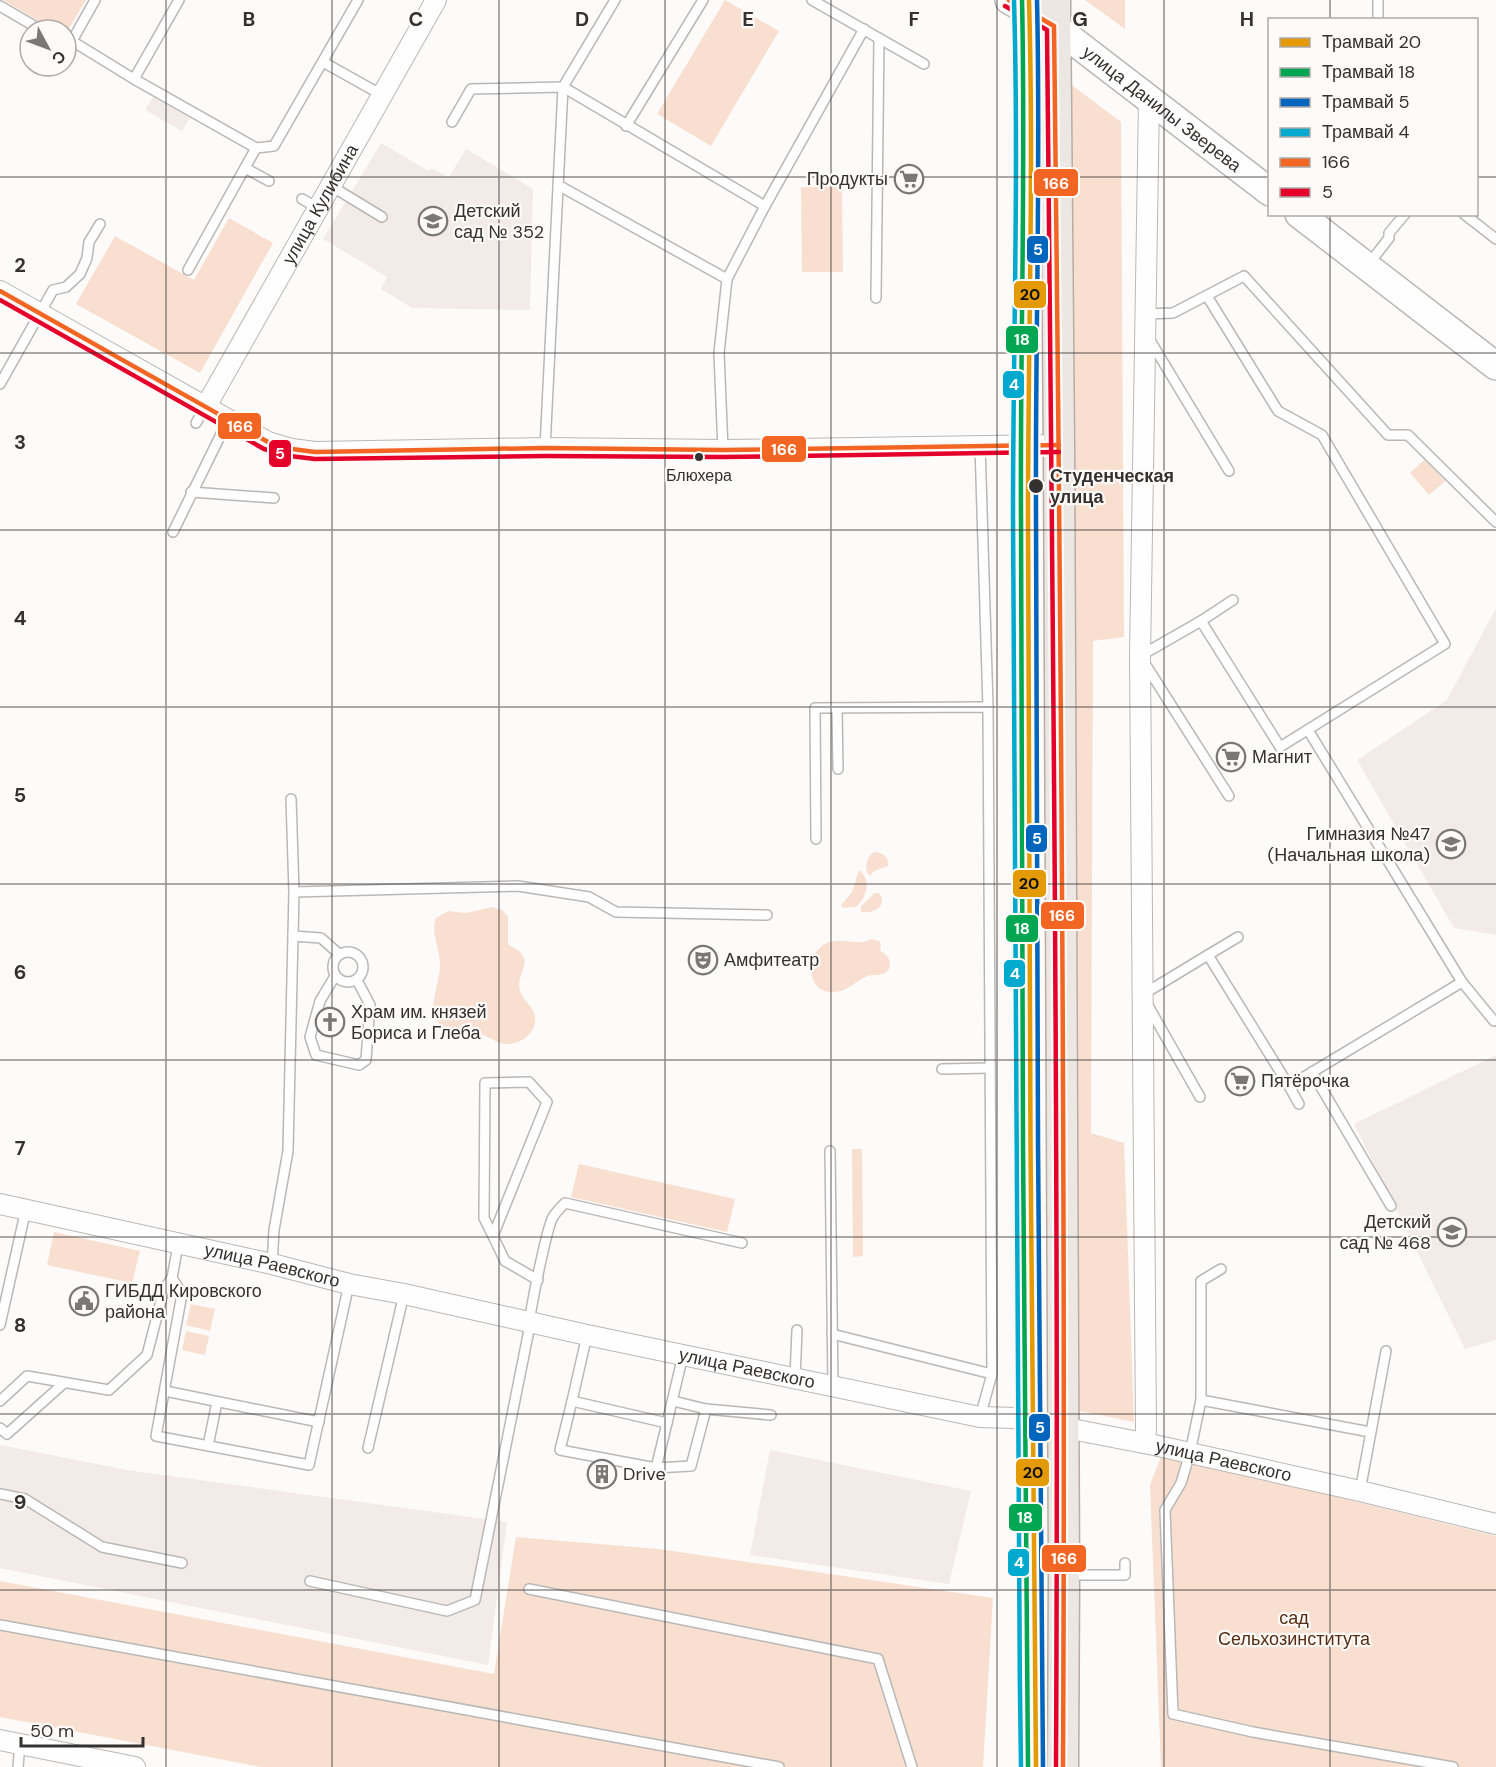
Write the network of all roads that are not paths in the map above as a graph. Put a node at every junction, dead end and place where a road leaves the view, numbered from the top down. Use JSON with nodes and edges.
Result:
{"nodes":[{"id":1,"x":95,"y":0,"type":"edge"},
{"id":2,"x":179,"y":0,"type":"edge"},
{"id":3,"x":358,"y":0,"type":"edge"},
{"id":4,"x":436,"y":0,"type":"edge"},
{"id":5,"x":615,"y":0,"type":"edge"},
{"id":6,"x":703,"y":0,"type":"edge"},
{"id":7,"x":812,"y":0,"type":"edge"},
{"id":8,"x":1009,"y":0,"type":"edge"},
{"id":9,"x":1378,"y":0,"type":"edge"},
{"id":10,"x":0,"y":6,"type":"edge"},
{"id":11,"x":1054,"y":13,"type":"edge"},
{"id":12,"x":20,"y":18,"type":"edge"},
{"id":13,"x":1378,"y":18,"type":"edge"},
{"id":14,"x":78,"y":26,"type":"edge"},
{"id":15,"x":864,"y":29,"type":"junction"},
{"id":16,"x":879,"y":38,"type":"junction"},
{"id":17,"x":78,"y":45,"type":"edge"},
{"id":18,"x":323,"y":62,"type":"junction"},
{"id":19,"x":924,"y":64,"type":"dead end"},
{"id":20,"x":134,"y":79,"type":"junction"},
{"id":21,"x":563,"y":87,"type":"junction"},
{"id":22,"x":382,"y":95,"type":"junction"},
{"id":23,"x":1149,"y":99,"type":"junction"},
{"id":24,"x":452,"y":122,"type":"dead end"},
{"id":25,"x":626,"y":126,"type":"junction"},
{"id":26,"x":256,"y":148,"type":"junction"},
{"id":27,"x":245,"y":168,"type":"junction"},
{"id":28,"x":269,"y":181,"type":"dead end"},
{"id":29,"x":558,"y":184,"type":"junction"},
{"id":30,"x":331,"y":186,"type":"junction"},
{"id":31,"x":1268,"y":191,"type":"edge"},
{"id":32,"x":765,"y":206,"type":"junction"},
{"id":33,"x":1305,"y":216,"type":"edge"},
{"id":34,"x":1403,"y":216,"type":"edge"},
{"id":35,"x":1467,"y":216,"type":"edge"},
{"id":36,"x":382,"y":217,"type":"dead end"},
{"id":37,"x":100,"y":224,"type":"dead end"},
{"id":38,"x":1496,"y":239,"type":"edge"},
{"id":39,"x":1367,"y":267,"type":"junction"},
{"id":40,"x":188,"y":270,"type":"dead end"},
{"id":41,"x":726,"y":279,"type":"junction"},
{"id":42,"x":0,"y":291,"type":"edge"},
{"id":43,"x":1207,"y":296,"type":"junction"},
{"id":44,"x":876,"y":298,"type":"dead end"},
{"id":45,"x":40,"y":314,"type":"junction"},
{"id":46,"x":1145,"y":323,"type":"junction"},
{"id":47,"x":1496,"y":366,"type":"edge"},
{"id":48,"x":0,"y":384,"type":"edge"},
{"id":49,"x":200,"y":415,"type":"junction"},
{"id":50,"x":228,"y":420,"type":"junction"},
{"id":51,"x":980,"y":445,"type":"junction"},
{"id":52,"x":1059,"y":445,"type":"junction"},
{"id":53,"x":545,"y":448,"type":"junction"},
{"id":54,"x":723,"y":450,"type":"junction"},
{"id":55,"x":1229,"y":471,"type":"dead end"},
{"id":56,"x":191,"y":492,"type":"junction"},
{"id":57,"x":274,"y":498,"type":"dead end"},
{"id":58,"x":1496,"y":522,"type":"edge"},
{"id":59,"x":173,"y":532,"type":"dead end"},
{"id":60,"x":1233,"y":600,"type":"dead end"},
{"id":61,"x":1201,"y":621,"type":"junction"},
{"id":62,"x":1140,"y":656,"type":"junction"},
{"id":63,"x":988,"y":707,"type":"junction"},
{"id":64,"x":837,"y":708,"type":"junction"},
{"id":65,"x":1308,"y":729,"type":"junction"},
{"id":66,"x":838,"y":769,"type":"dead end"},
{"id":67,"x":1229,"y":796,"type":"dead end"},
{"id":68,"x":291,"y":799,"type":"dead end"},
{"id":69,"x":816,"y":839,"type":"dead end"},
{"id":70,"x":294,"y":892,"type":"junction"},
{"id":71,"x":767,"y":915,"type":"dead end"},
{"id":72,"x":293,"y":936,"type":"junction"},
{"id":73,"x":1238,"y":937,"type":"dead end"},
{"id":74,"x":339,"y":954,"type":"junction"},
{"id":75,"x":1208,"y":955,"type":"junction"},
{"id":76,"x":335,"y":976,"type":"junction"},
{"id":77,"x":357,"y":980,"type":"junction"},
{"id":78,"x":1462,"y":982,"type":"junction"},
{"id":79,"x":1142,"y":995,"type":"junction"},
{"id":80,"x":1494,"y":1021,"type":"dead end"},
{"id":81,"x":990,"y":1068,"type":"junction"},
{"id":82,"x":942,"y":1069,"type":"dead end"},
{"id":83,"x":1312,"y":1072,"type":"junction"},
{"id":84,"x":1288,"y":1086,"type":"junction"},
{"id":85,"x":1200,"y":1097,"type":"dead end"},
{"id":86,"x":1299,"y":1104,"type":"dead end"},
{"id":87,"x":830,"y":1151,"type":"dead end"},
{"id":88,"x":0,"y":1204,"type":"edge"},
{"id":89,"x":1391,"y":1206,"type":"dead end"},
{"id":90,"x":26,"y":1209,"type":"junction"},
{"id":91,"x":494,"y":1236,"type":"junction"},
{"id":92,"x":742,"y":1243,"type":"dead end"},
{"id":93,"x":178,"y":1245,"type":"junction"},
{"id":94,"x":272,"y":1264,"type":"junction"},
{"id":95,"x":1221,"y":1269,"type":"dead end"},
{"id":96,"x":172,"y":1278,"type":"junction"},
{"id":97,"x":538,"y":1280,"type":"junction"},
{"id":98,"x":349,"y":1284,"type":"junction"},
{"id":99,"x":404,"y":1294,"type":"junction"},
{"id":100,"x":528,"y":1322,"type":"junction"},
{"id":101,"x":0,"y":1325,"type":"edge"},
{"id":102,"x":797,"y":1330,"type":"dead end"},
{"id":103,"x":877,"y":1333,"type":"dead end"},
{"id":104,"x":832,"y":1334,"type":"junction"},
{"id":105,"x":587,"y":1335,"type":"junction"},
{"id":106,"x":877,"y":1346,"type":"junction"},
{"id":107,"x":1386,"y":1351,"type":"dead end"},
{"id":108,"x":683,"y":1355,"type":"junction"},
{"id":109,"x":992,"y":1374,"type":"junction"},
{"id":110,"x":795,"y":1378,"type":"junction"},
{"id":111,"x":64,"y":1383,"type":"junction"},
{"id":112,"x":832,"y":1386,"type":"junction"},
{"id":113,"x":165,"y":1391,"type":"junction"},
{"id":114,"x":1201,"y":1400,"type":"junction"},
{"id":115,"x":0,"y":1401,"type":"edge"},
{"id":116,"x":572,"y":1401,"type":"junction"},
{"id":117,"x":673,"y":1401,"type":"junction"},
{"id":118,"x":217,"y":1402,"type":"junction"},
{"id":119,"x":706,"y":1409,"type":"junction"},
{"id":120,"x":771,"y":1415,"type":"dead end"},
{"id":121,"x":980,"y":1417,"type":"junction"},
{"id":122,"x":319,"y":1422,"type":"junction"},
{"id":123,"x":667,"y":1423,"type":"junction"},
{"id":124,"x":1063,"y":1427,"type":"junction"},
{"id":125,"x":0,"y":1428,"type":"edge"},
{"id":126,"x":1370,"y":1432,"type":"junction"},
{"id":127,"x":1144,"y":1443,"type":"junction"},
{"id":128,"x":208,"y":1446,"type":"junction"},
{"id":129,"x":368,"y":1448,"type":"dead end"},
{"id":130,"x":1190,"y":1453,"type":"junction"},
{"id":131,"x":656,"y":1468,"type":"junction"},
{"id":132,"x":1360,"y":1491,"type":"junction"},
{"id":133,"x":0,"y":1494,"type":"edge"},
{"id":134,"x":1496,"y":1524,"type":"edge"},
{"id":135,"x":182,"y":1563,"type":"dead end"},
{"id":136,"x":1125,"y":1563,"type":"dead end"},
{"id":137,"x":1064,"y":1575,"type":"junction"},
{"id":138,"x":310,"y":1581,"type":"dead end"},
{"id":139,"x":530,"y":1589,"type":"dead end"},
{"id":140,"x":0,"y":1624,"type":"edge"},
{"id":141,"x":0,"y":1740,"type":"edge"},
{"id":142,"x":20,"y":1744,"type":"junction"},
{"id":143,"x":18,"y":1767,"type":"edge"},
{"id":144,"x":135,"y":1767,"type":"edge"},
{"id":145,"x":779,"y":1767,"type":"edge"},
{"id":146,"x":912,"y":1767,"type":"edge"},
{"id":147,"x":1063,"y":1767,"type":"edge"},
{"id":148,"x":1452,"y":1767,"type":"edge"}],
"edges":[{"from":1,"to":14,"type":"lane"},
{"from":2,"to":20,"type":"lane"},
{"from":3,"to":18,"type":"lane"},
{"from":4,"to":22,"type":"street","name":"улица Кулибина"},
{"from":5,"to":21,"type":"lane"},
{"from":6,"to":25,"type":"lane"},
{"from":7,"to":15,"type":"lane"},
{"from":8,"to":11,"type":"main road","name":"улица Данилы Зверева"},
{"from":9,"to":13,"type":"lane"},
{"from":10,"to":12,"type":"lane"},
{"from":11,"to":23,"type":"main road","name":"улица Данилы Зверева"},
{"from":11,"to":52,"type":"main road"},
{"from":15,"to":16,"type":"lane"},
{"from":15,"to":32,"type":"lane"},
{"from":16,"to":19,"type":"lane"},
{"from":16,"to":44,"type":"lane"},
{"from":17,"to":20,"type":"lane"},
{"from":18,"to":22,"type":"lane"},
{"from":18,"to":26,"type":"lane"},
{"from":20,"to":26,"type":"lane"},
{"from":21,"to":24,"type":"lane"},
{"from":21,"to":25,"type":"lane"},
{"from":21,"to":29,"type":"lane"},
{"from":22,"to":30,"type":"street","name":"улица Кулибина"},
{"from":23,"to":31,"type":"main road","name":"улица Данилы Зверева"},
{"from":23,"to":46,"type":"street"},
{"from":25,"to":32,"type":"lane"},
{"from":26,"to":27,"type":"lane"},
{"from":27,"to":28,"type":"lane"},
{"from":27,"to":40,"type":"lane"},
{"from":29,"to":41,"type":"lane"},
{"from":29,"to":53,"type":"lane"},
{"from":30,"to":36,"type":"lane"},
{"from":30,"to":49,"type":"street","name":"улица Кулибина"},
{"from":32,"to":41,"type":"lane"},
{"from":33,"to":39,"type":"main road"},
{"from":34,"to":39,"type":"lane"},
{"from":35,"to":38,"type":"lane"},
{"from":37,"to":45,"type":"lane"},
{"from":39,"to":47,"type":"main road"},
{"from":41,"to":54,"type":"lane"},
{"from":42,"to":45,"type":"street"},
{"from":43,"to":46,"type":"lane"},
{"from":43,"to":58,"type":"lane"},
{"from":43,"to":65,"type":"lane"},
{"from":45,"to":48,"type":"lane"},
{"from":45,"to":49,"type":"street"},
{"from":46,"to":55,"type":"lane"},
{"from":46,"to":62,"type":"street"},
{"from":49,"to":50,"type":"street"},
{"from":50,"to":53,"type":"street"},
{"from":50,"to":56,"type":"lane"},
{"from":51,"to":52,"type":"street"},
{"from":51,"to":54,"type":"street"},
{"from":51,"to":63,"type":"lane"},
{"from":52,"to":124,"type":"main road"},
{"from":53,"to":54,"type":"street"},
{"from":56,"to":57,"type":"lane"},
{"from":56,"to":59,"type":"lane"},
{"from":60,"to":61,"type":"lane"},
{"from":61,"to":62,"type":"lane"},
{"from":61,"to":65,"type":"lane"},
{"from":62,"to":67,"type":"lane"},
{"from":62,"to":79,"type":"street"},
{"from":63,"to":64,"type":"lane"},
{"from":63,"to":81,"type":"lane"},
{"from":64,"to":66,"type":"lane"},
{"from":64,"to":69,"type":"lane"},
{"from":65,"to":78,"type":"lane"},
{"from":68,"to":70,"type":"lane"},
{"from":70,"to":71,"type":"lane"},
{"from":70,"to":72,"type":"lane"},
{"from":72,"to":74,"type":"lane"},
{"from":72,"to":94,"type":"lane"},
{"from":73,"to":75,"type":"lane"},
{"from":74,"to":76,"type":"lane"},
{"from":74,"to":77,"type":"lane"},
{"from":75,"to":79,"type":"lane"},
{"from":75,"to":84,"type":"lane"},
{"from":76,"to":77,"type":"lane"},
{"from":76,"to":77,"type":"lane"},
{"from":78,"to":80,"type":"lane"},
{"from":78,"to":83,"type":"lane"},
{"from":79,"to":85,"type":"lane"},
{"from":79,"to":127,"type":"street"},
{"from":81,"to":82,"type":"lane"},
{"from":81,"to":109,"type":"lane"},
{"from":83,"to":84,"type":"lane"},
{"from":83,"to":89,"type":"lane"},
{"from":84,"to":86,"type":"lane"},
{"from":87,"to":104,"type":"lane"},
{"from":88,"to":90,"type":"street","name":"улица Раевского"},
{"from":90,"to":93,"type":"street","name":"улица Раевского"},
{"from":90,"to":101,"type":"lane"},
{"from":91,"to":91,"type":"lane"},
{"from":91,"to":97,"type":"lane"},
{"from":92,"to":97,"type":"lane"},
{"from":93,"to":94,"type":"street","name":"улица Раевского"},
{"from":93,"to":96,"type":"lane"},
{"from":94,"to":98,"type":"street","name":"улица Раевского"},
{"from":95,"to":114,"type":"lane"},
{"from":96,"to":111,"type":"lane"},
{"from":96,"to":113,"type":"lane"},
{"from":97,"to":100,"type":"lane"},
{"from":98,"to":99,"type":"street","name":"улица Раевского"},
{"from":98,"to":122,"type":"lane"},
{"from":99,"to":100,"type":"street","name":"улица Раевского"},
{"from":99,"to":129,"type":"lane"},
{"from":100,"to":105,"type":"street","name":"улица Раевского"},
{"from":100,"to":138,"type":"lane"},
{"from":102,"to":110,"type":"lane"},
{"from":103,"to":106,"type":"lane"},
{"from":104,"to":106,"type":"lane"},
{"from":104,"to":112,"type":"lane"},
{"from":105,"to":108,"type":"street","name":"улица Раевского"},
{"from":105,"to":116,"type":"lane"},
{"from":106,"to":109,"type":"lane"},
{"from":107,"to":126,"type":"lane"},
{"from":108,"to":110,"type":"street","name":"улица Раевского"},
{"from":108,"to":117,"type":"lane"},
{"from":109,"to":121,"type":"lane"},
{"from":110,"to":112,"type":"street","name":"улица Раевского"},
{"from":111,"to":115,"type":"lane"},
{"from":111,"to":125,"type":"lane"},
{"from":112,"to":121,"type":"street","name":"улица Раевского"},
{"from":113,"to":118,"type":"lane"},
{"from":113,"to":128,"type":"lane"},
{"from":114,"to":126,"type":"lane"},
{"from":114,"to":130,"type":"lane"},
{"from":116,"to":123,"type":"lane"},
{"from":116,"to":131,"type":"lane"},
{"from":117,"to":119,"type":"lane"},
{"from":117,"to":123,"type":"lane"},
{"from":118,"to":122,"type":"lane"},
{"from":118,"to":128,"type":"lane"},
{"from":119,"to":120,"type":"lane"},
{"from":119,"to":131,"type":"lane"},
{"from":121,"to":124,"type":"street","name":"улица Раевского"},
{"from":122,"to":128,"type":"lane"},
{"from":123,"to":131,"type":"lane"},
{"from":124,"to":127,"type":"street","name":"улица Раевского"},
{"from":124,"to":137,"type":"main road"},
{"from":126,"to":132,"type":"lane"},
{"from":127,"to":130,"type":"street","name":"улица Раевского"},
{"from":130,"to":132,"type":"street","name":"улица Раевского"},
{"from":130,"to":148,"type":"lane"},
{"from":132,"to":134,"type":"street","name":"улица Раевского"},
{"from":133,"to":135,"type":"lane"},
{"from":136,"to":137,"type":"lane"},
{"from":137,"to":147,"type":"main road"},
{"from":139,"to":146,"type":"lane"},
{"from":140,"to":145,"type":"lane"},
{"from":141,"to":142,"type":"street"},
{"from":142,"to":143,"type":"lane"},
{"from":142,"to":144,"type":"street"}]}
